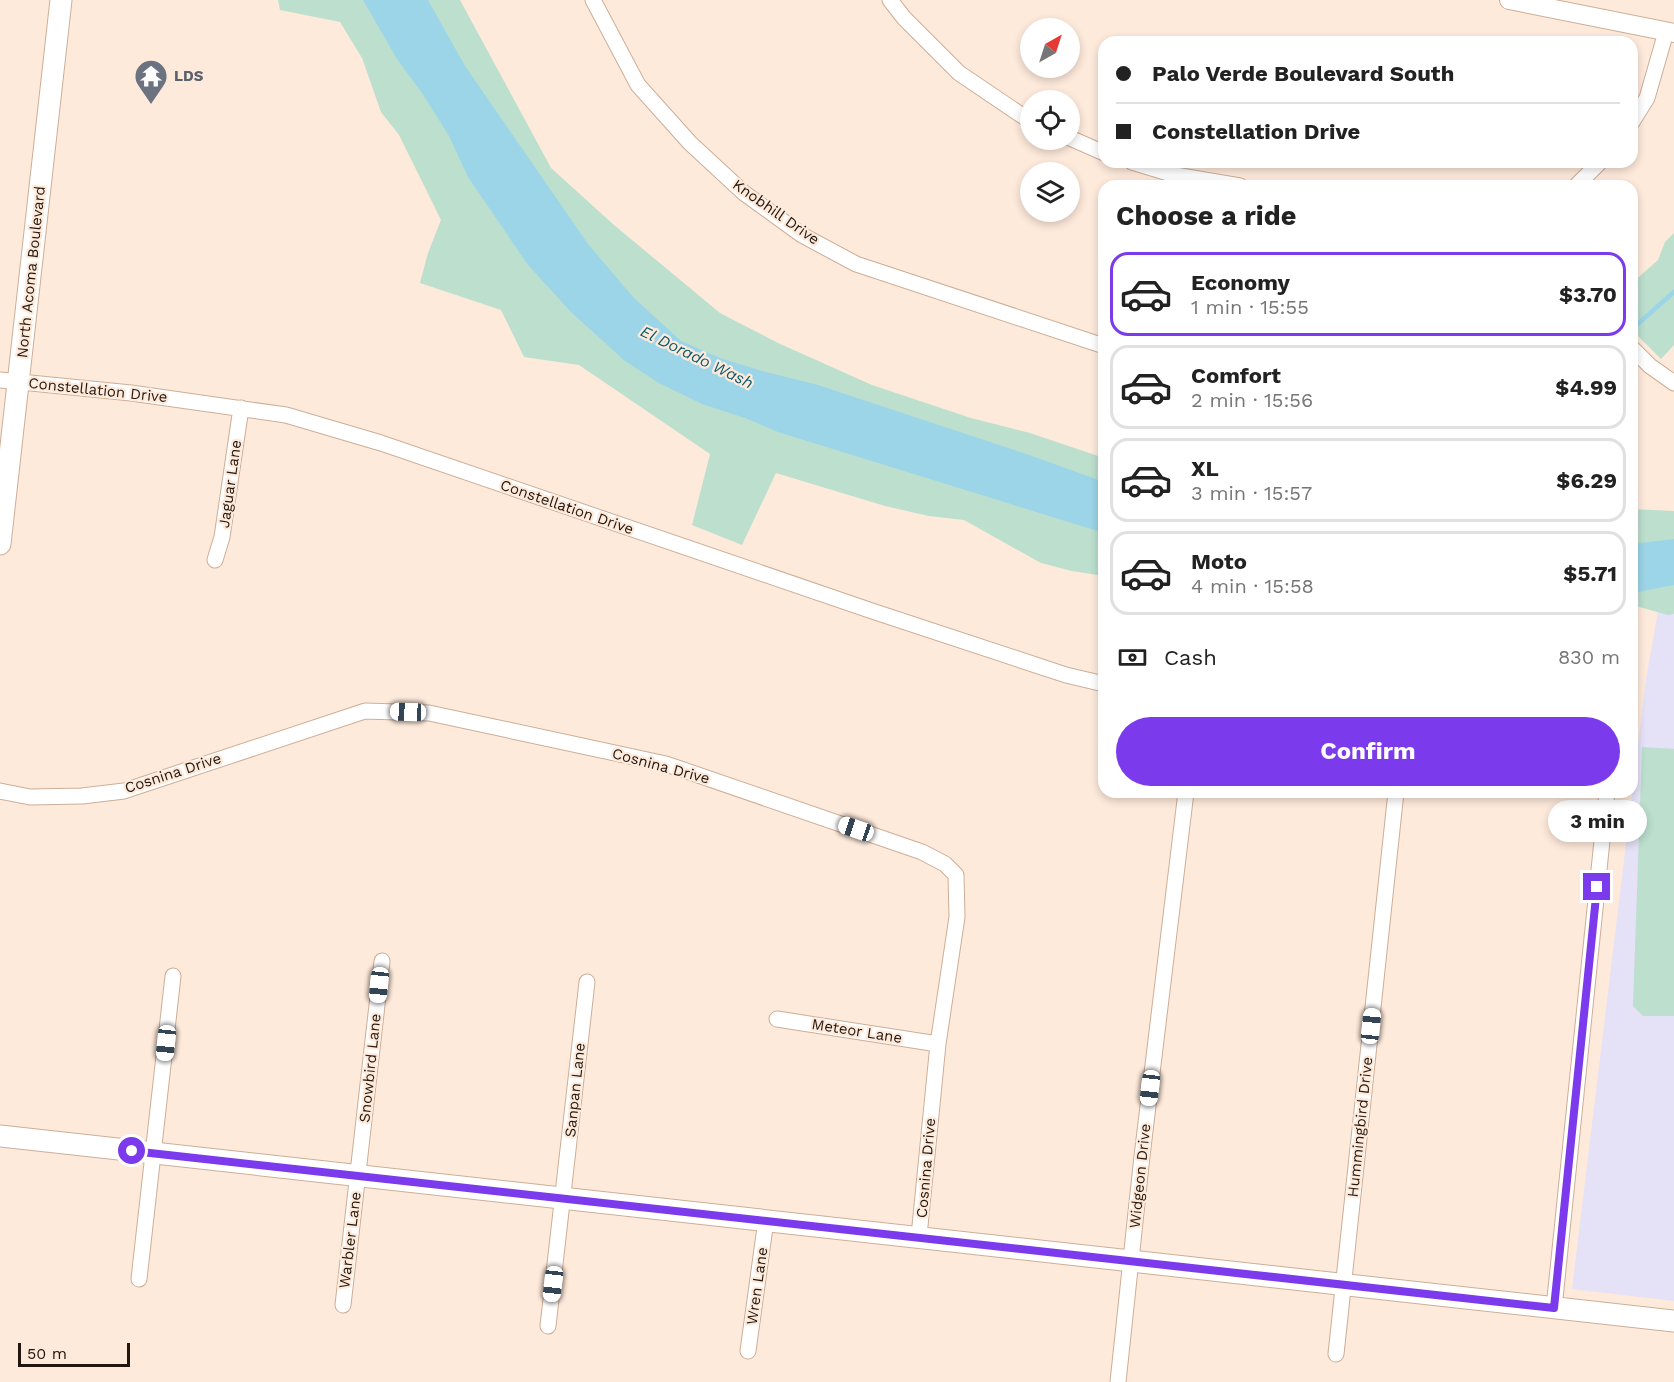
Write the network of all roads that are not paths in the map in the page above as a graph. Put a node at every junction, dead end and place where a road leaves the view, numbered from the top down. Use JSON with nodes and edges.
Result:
{"nodes":[{"id":1,"x":61,"y":0,"type":"edge"},
{"id":2,"x":593,"y":0,"type":"edge"},
{"id":3,"x":890,"y":0,"type":"edge"},
{"id":4,"x":1509,"y":0,"type":"edge"},
{"id":5,"x":1670,"y":32,"type":"edge"},
{"id":6,"x":1638,"y":112,"type":"edge"},
{"id":7,"x":1020,"y":114,"type":"edge"},
{"id":8,"x":1080,"y":142,"type":"edge"},
{"id":9,"x":1098,"y":150,"type":"edge"},
{"id":10,"x":1150,"y":168,"type":"edge"},
{"id":11,"x":1594,"y":168,"type":"edge"},
{"id":12,"x":1201,"y":180,"type":"edge"},
{"id":13,"x":1582,"y":180,"type":"edge"},
{"id":14,"x":1098,"y":343,"type":"edge"},
{"id":15,"x":1638,"y":354,"type":"edge"},
{"id":16,"x":9,"y":381,"type":"edge"},
{"id":17,"x":1674,"y":383,"type":"edge"},
{"id":18,"x":241,"y":408,"type":"junction"},
{"id":19,"x":0,"y":544,"type":"edge"},
{"id":20,"x":215,"y":560,"type":"dead end"},
{"id":21,"x":1098,"y":683,"type":"edge"},
{"id":22,"x":0,"y":791,"type":"edge"},
{"id":23,"x":1185,"y":798,"type":"edge"},
{"id":24,"x":1395,"y":798,"type":"edge"},
{"id":25,"x":1606,"y":798,"type":"edge"},
{"id":26,"x":382,"y":961,"type":"dead end"},
{"id":27,"x":173,"y":976,"type":"dead end"},
{"id":28,"x":587,"y":982,"type":"dead end"},
{"id":29,"x":777,"y":1019,"type":"dead end"},
{"id":30,"x":938,"y":1044,"type":"junction"},
{"id":31,"x":0,"y":1136,"type":"edge"},
{"id":32,"x":154,"y":1153,"type":"junction"},
{"id":33,"x":358,"y":1175,"type":"junction"},
{"id":34,"x":563,"y":1199,"type":"junction"},
{"id":35,"x":766,"y":1220,"type":"junction"},
{"id":36,"x":919,"y":1236,"type":"junction"},
{"id":37,"x":1131,"y":1261,"type":"junction"},
{"id":38,"x":139,"y":1280,"type":"dead end"},
{"id":39,"x":1343,"y":1283,"type":"junction"},
{"id":40,"x":343,"y":1305,"type":"dead end"},
{"id":41,"x":1554,"y":1308,"type":"junction"},
{"id":42,"x":1674,"y":1321,"type":"edge"},
{"id":43,"x":548,"y":1326,"type":"dead end"},
{"id":44,"x":748,"y":1351,"type":"dead end"},
{"id":45,"x":1336,"y":1354,"type":"dead end"},
{"id":46,"x":1118,"y":1382,"type":"edge"}],
"edges":[{"from":1,"to":16,"type":"main road","name":"North Acoma Boulevard"},
{"from":2,"to":14,"type":"street","name":"Knobhill Drive"},
{"from":3,"to":7,"type":"street"},
{"from":4,"to":5,"type":"street"},
{"from":5,"to":6,"type":"street"},
{"from":8,"to":9,"type":"street"},
{"from":10,"to":12,"type":"street"},
{"from":11,"to":13,"type":"street"},
{"from":15,"to":17,"type":"street"},
{"from":16,"to":18,"type":"street","name":"Constellation Drive"},
{"from":16,"to":19,"type":"main road","name":"North Acoma Boulevard"},
{"from":18,"to":20,"type":"street","name":"Jaguar Lane"},
{"from":18,"to":21,"type":"street","name":"Constellation Drive"},
{"from":22,"to":30,"type":"street","name":"Cosnina Drive"},
{"from":23,"to":37,"type":"street","name":"Widgeon Drive"},
{"from":24,"to":39,"type":"street","name":"Hummingbird Drive"},
{"from":25,"to":41,"type":"street"},
{"from":26,"to":33,"type":"street","name":"Snowbird Lane"},
{"from":27,"to":32,"type":"street"},
{"from":28,"to":34,"type":"street","name":"Sanpan Lane"},
{"from":29,"to":30,"type":"street","name":"Meteor Lane"},
{"from":30,"to":36,"type":"street","name":"Cosnina Drive"},
{"from":31,"to":32,"type":"main road"},
{"from":32,"to":33,"type":"main road"},
{"from":32,"to":38,"type":"street"},
{"from":33,"to":34,"type":"main road"},
{"from":33,"to":40,"type":"street","name":"Warbler Lane"},
{"from":34,"to":35,"type":"main road"},
{"from":34,"to":43,"type":"street","name":"Sanpan Lane"},
{"from":35,"to":36,"type":"main road"},
{"from":35,"to":44,"type":"street","name":"Wren Lane"},
{"from":36,"to":37,"type":"main road"},
{"from":37,"to":39,"type":"main road"},
{"from":37,"to":46,"type":"street","name":"Widgeon Drive"},
{"from":39,"to":41,"type":"main road"},
{"from":39,"to":45,"type":"street","name":"Hummingbird Drive"},
{"from":41,"to":42,"type":"main road"}]}
